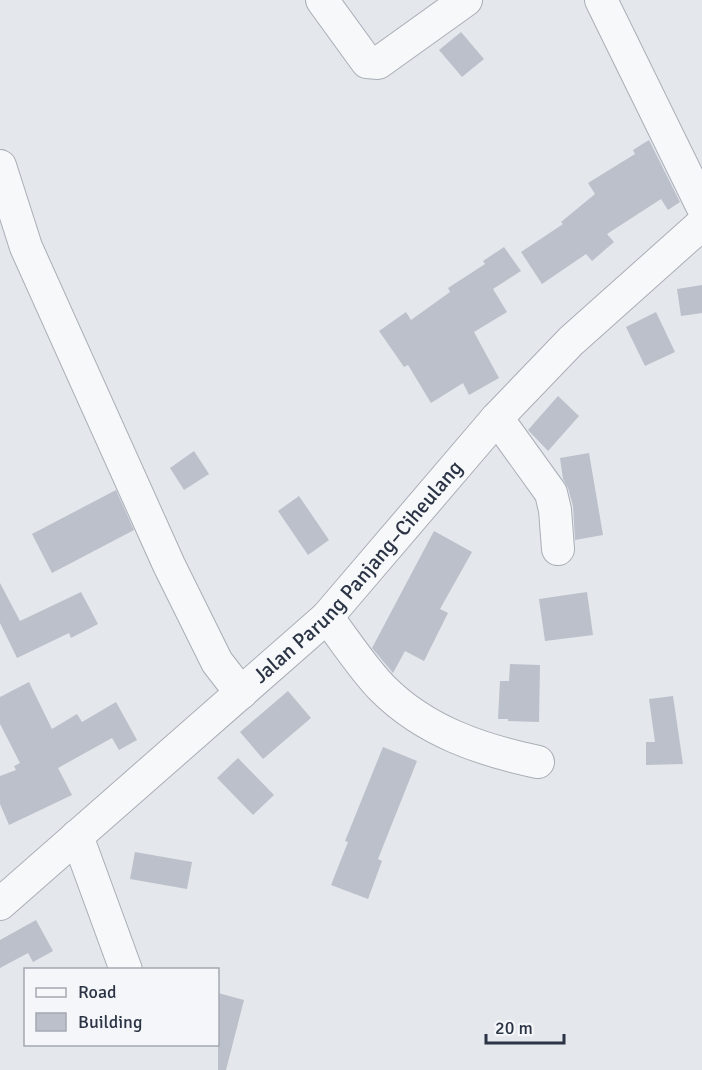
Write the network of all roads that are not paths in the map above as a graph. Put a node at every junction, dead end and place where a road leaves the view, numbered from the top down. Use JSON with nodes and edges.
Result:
{"nodes":[{"id":1,"x":322,"y":0,"type":"edge"},
{"id":2,"x":466,"y":0,"type":"edge"},
{"id":3,"x":601,"y":0,"type":"edge"},
{"id":4,"x":0,"y":166,"type":"edge"},
{"id":5,"x":702,"y":206,"type":"edge"},
{"id":6,"x":702,"y":225,"type":"edge"},
{"id":7,"x":497,"y":418,"type":"junction"},
{"id":8,"x":558,"y":549,"type":"dead end"},
{"id":9,"x":327,"y":617,"type":"junction"},
{"id":10,"x":241,"y":693,"type":"junction"},
{"id":11,"x":538,"y":762,"type":"dead end"},
{"id":12,"x":77,"y":836,"type":"junction"},
{"id":13,"x":0,"y":904,"type":"edge"},
{"id":14,"x":126,"y":968,"type":"edge"}],
"edges":[{"from":1,"to":2,"type":"street"},
{"from":3,"to":5,"type":"street"},
{"from":4,"to":10,"type":"street"},
{"from":6,"to":7,"type":"street","name":"Jalan Parung Panjang–Ciheulang"},
{"from":7,"to":8,"type":"street"},
{"from":7,"to":9,"type":"street","name":"Jalan Parung Panjang–Ciheulang"},
{"from":9,"to":10,"type":"street","name":"Jalan Parung Panjang–Ciheulang"},
{"from":9,"to":11,"type":"street"},
{"from":10,"to":12,"type":"street","name":"Jalan Parung Panjang–Ciheulang"},
{"from":12,"to":13,"type":"street","name":"Jalan Parung Panjang–Ciheulang"},
{"from":12,"to":14,"type":"street"}]}
